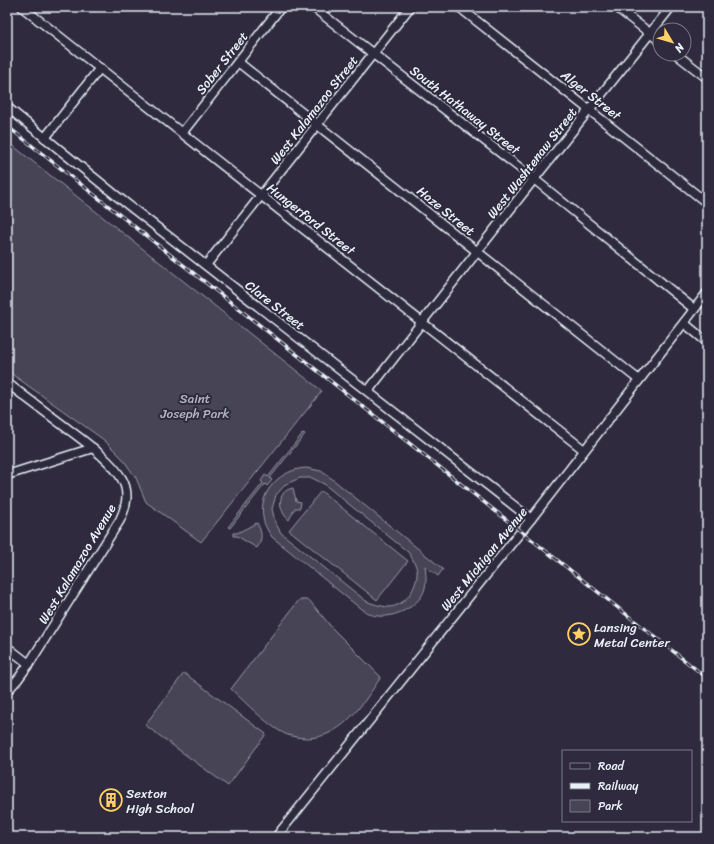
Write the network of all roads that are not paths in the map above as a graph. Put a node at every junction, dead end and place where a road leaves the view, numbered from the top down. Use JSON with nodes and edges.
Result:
{"nodes":[{"id":1,"x":22,"y":7,"type":"edge"},
{"id":2,"x":281,"y":7,"type":"edge"},
{"id":3,"x":313,"y":7,"type":"edge"},
{"id":4,"x":410,"y":7,"type":"edge"},
{"id":5,"x":459,"y":7,"type":"edge"},
{"id":6,"x":616,"y":7,"type":"edge"},
{"id":7,"x":671,"y":7,"type":"edge"},
{"id":8,"x":650,"y":33,"type":"junction"},
{"id":9,"x":373,"y":54,"type":"junction"},
{"id":10,"x":238,"y":62,"type":"junction"},
{"id":11,"x":686,"y":62,"type":"edge"},
{"id":12,"x":100,"y":68,"type":"junction"},
{"id":13,"x":707,"y":78,"type":"edge"},
{"id":14,"x":7,"y":107,"type":"edge"},
{"id":15,"x":589,"y":109,"type":"junction"},
{"id":16,"x":318,"y":124,"type":"junction"},
{"id":17,"x":182,"y":133,"type":"junction"},
{"id":18,"x":46,"y":138,"type":"junction"},
{"id":19,"x":534,"y":179,"type":"junction"},
{"id":20,"x":261,"y":195,"type":"junction"},
{"id":21,"x":707,"y":203,"type":"edge"},
{"id":22,"x":478,"y":251,"type":"junction"},
{"id":23,"x":206,"y":265,"type":"junction"},
{"id":24,"x":707,"y":293,"type":"edge"},
{"id":25,"x":694,"y":309,"type":"junction"},
{"id":26,"x":422,"y":322,"type":"junction"},
{"id":27,"x":684,"y":323,"type":"junction"},
{"id":28,"x":707,"y":342,"type":"edge"},
{"id":29,"x":639,"y":380,"type":"junction"},
{"id":30,"x":7,"y":383,"type":"edge"},
{"id":31,"x":368,"y":392,"type":"junction"},
{"id":32,"x":93,"y":448,"type":"junction"},
{"id":33,"x":584,"y":450,"type":"junction"},
{"id":34,"x":7,"y":475,"type":"edge"},
{"id":35,"x":530,"y":519,"type":"junction"},
{"id":36,"x":7,"y":647,"type":"edge"},
{"id":37,"x":29,"y":664,"type":"junction"},
{"id":38,"x":7,"y":691,"type":"edge"},
{"id":39,"x":276,"y":837,"type":"edge"}],
"edges":[{"from":1,"to":12,"type":"street","name":"Hungerford Street"},
{"from":2,"to":10,"type":"street","name":"Sober Street"},
{"from":3,"to":9,"type":"street","name":"South Hathaway Street"},
{"from":4,"to":9,"type":"street","name":"West Kalamazoo Street"},
{"from":5,"to":15,"type":"street","name":"Alger Street"},
{"from":6,"to":8,"type":"street"},
{"from":7,"to":8,"type":"street","name":"West Washtenaw Street"},
{"from":8,"to":15,"type":"street","name":"West Washtenaw Street"},
{"from":9,"to":16,"type":"street","name":"West Kalamazoo Street"},
{"from":9,"to":19,"type":"street","name":"South Hathaway Street"},
{"from":10,"to":16,"type":"street","name":"Haze Street"},
{"from":10,"to":17,"type":"street","name":"Sober Street"},
{"from":11,"to":13,"type":"street"},
{"from":12,"to":17,"type":"street","name":"Hungerford Street"},
{"from":12,"to":18,"type":"street"},
{"from":14,"to":18,"type":"street","name":"Clare Street"},
{"from":15,"to":19,"type":"street","name":"West Washtenaw Street"},
{"from":15,"to":21,"type":"street","name":"Alger Street"},
{"from":16,"to":20,"type":"street","name":"West Kalamazoo Street"},
{"from":16,"to":22,"type":"street","name":"Haze Street"},
{"from":17,"to":20,"type":"street","name":"Hungerford Street"},
{"from":18,"to":23,"type":"street","name":"Clare Street"},
{"from":19,"to":22,"type":"street","name":"West Washtenaw Street"},
{"from":19,"to":25,"type":"street","name":"South Hathaway Street"},
{"from":20,"to":23,"type":"street","name":"West Kalamazoo Street"},
{"from":20,"to":26,"type":"street","name":"Hungerford Street"},
{"from":22,"to":26,"type":"street","name":"West Washtenaw Street"},
{"from":22,"to":29,"type":"street","name":"Haze Street"},
{"from":23,"to":31,"type":"street","name":"Clare Street"},
{"from":24,"to":25,"type":"street","name":"West Michigan Avenue"},
{"from":25,"to":27,"type":"street","name":"West Michigan Avenue"},
{"from":26,"to":31,"type":"street","name":"West Washtenaw Street"},
{"from":26,"to":33,"type":"street","name":"Hungerford Street"},
{"from":27,"to":28,"type":"street"},
{"from":27,"to":29,"type":"street","name":"West Michigan Avenue"},
{"from":29,"to":33,"type":"street","name":"West Michigan Avenue"},
{"from":30,"to":32,"type":"street","name":"West Kalamazoo Avenue"},
{"from":31,"to":35,"type":"street","name":"Clare Street"},
{"from":32,"to":34,"type":"street"},
{"from":32,"to":37,"type":"street","name":"West Kalamazoo Avenue"},
{"from":33,"to":35,"type":"street","name":"West Michigan Avenue"},
{"from":35,"to":39,"type":"street","name":"West Michigan Avenue"},
{"from":36,"to":37,"type":"street"},
{"from":37,"to":38,"type":"street","name":"West Kalamazoo Avenue"}]}
